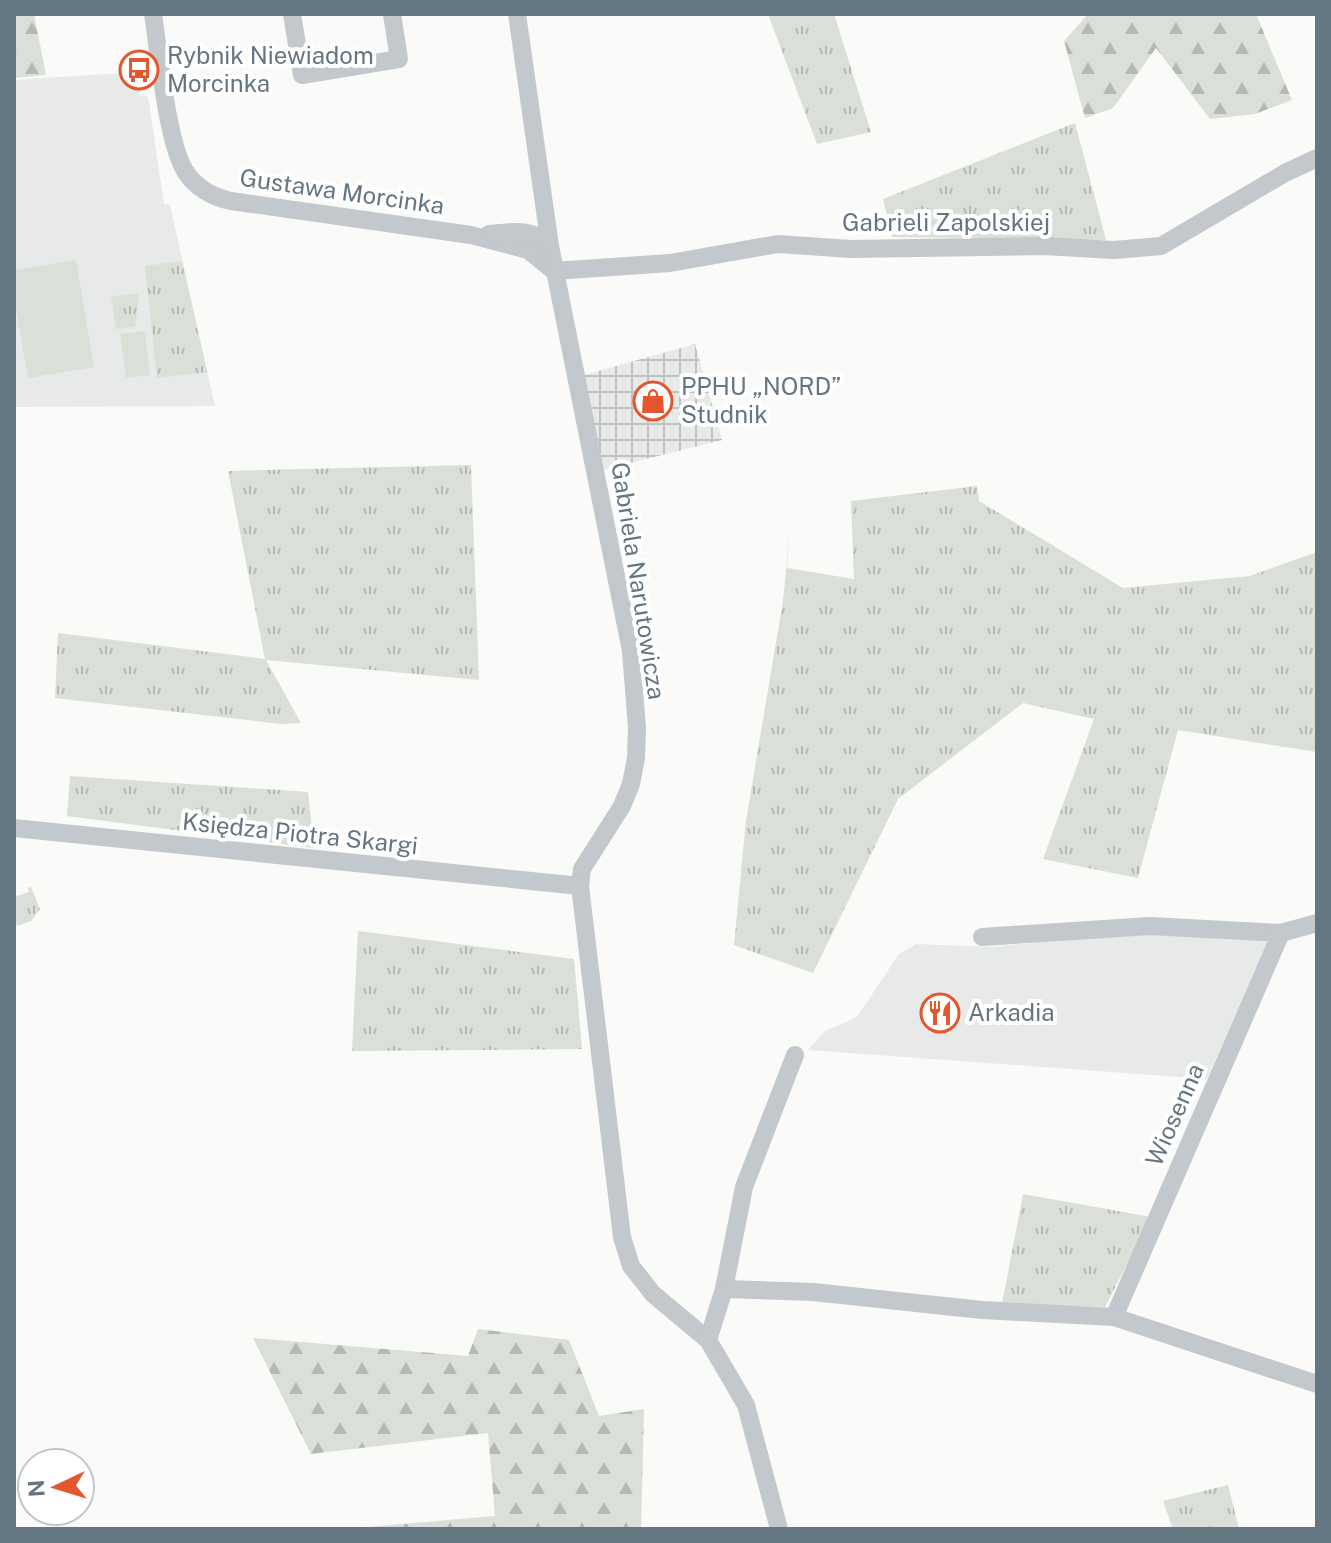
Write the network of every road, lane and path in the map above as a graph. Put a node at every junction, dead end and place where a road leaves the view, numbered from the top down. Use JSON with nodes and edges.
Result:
{"nodes":[{"id":1,"x":153,"y":14,"type":"edge"},
{"id":2,"x":292,"y":14,"type":"edge"},
{"id":3,"x":392,"y":14,"type":"edge"},
{"id":4,"x":517,"y":14,"type":"edge"},
{"id":5,"x":1317,"y":158,"type":"edge"},
{"id":6,"x":545,"y":210,"type":"junction"},
{"id":7,"x":519,"y":231,"type":"junction"},
{"id":8,"x":471,"y":235,"type":"junction"},
{"id":9,"x":550,"y":246,"type":"junction"},
{"id":10,"x":528,"y":250,"type":"junction"},
{"id":11,"x":554,"y":271,"type":"junction"},
{"id":12,"x":15,"y":828,"type":"edge"},
{"id":13,"x":580,"y":886,"type":"junction"},
{"id":14,"x":1317,"y":923,"type":"edge"},
{"id":15,"x":1281,"y":933,"type":"junction"},
{"id":16,"x":982,"y":937,"type":"dead end"},
{"id":17,"x":795,"y":1055,"type":"dead end"},
{"id":18,"x":724,"y":1289,"type":"junction"},
{"id":19,"x":1114,"y":1317,"type":"junction"},
{"id":20,"x":708,"y":1340,"type":"junction"},
{"id":21,"x":1317,"y":1384,"type":"edge"},
{"id":22,"x":779,"y":1529,"type":"edge"}],
"edges":[{"from":1,"to":8,"type":"street","name":"Gustawa Morcinka"},
{"from":2,"to":3,"type":"street"},
{"from":4,"to":6,"type":"street","name":"Gabriela Narutowicza"},
{"from":5,"to":11,"type":"street","name":"Gabrieli Zapolskiej"},
{"from":6,"to":7,"type":"street"},
{"from":6,"to":9,"type":"street","name":"Gabriela Narutowicza"},
{"from":7,"to":8,"type":"street","name":"Gustawa Morcinka"},
{"from":7,"to":9,"type":"street"},
{"from":8,"to":10,"type":"street","name":"Gustawa Morcinka"},
{"from":9,"to":10,"type":"street","name":"Gustawa Morcinka"},
{"from":9,"to":11,"type":"street","name":"Gabriela Narutowicza"},
{"from":10,"to":11,"type":"street","name":"Gustawa Morcinka"},
{"from":11,"to":13,"type":"street","name":"Gabriela Narutowicza"},
{"from":12,"to":13,"type":"street","name":"Księdza Piotra Skargi"},
{"from":13,"to":20,"type":"street","name":"Gabriela Narutowicza"},
{"from":14,"to":15,"type":"street"},
{"from":15,"to":16,"type":"street"},
{"from":15,"to":19,"type":"street","name":"Wiosenna"},
{"from":17,"to":18,"type":"street"},
{"from":18,"to":19,"type":"street"},
{"from":18,"to":20,"type":"street"},
{"from":19,"to":21,"type":"street"},
{"from":20,"to":22,"type":"street","name":"Gabriela Narutowicza"}]}
